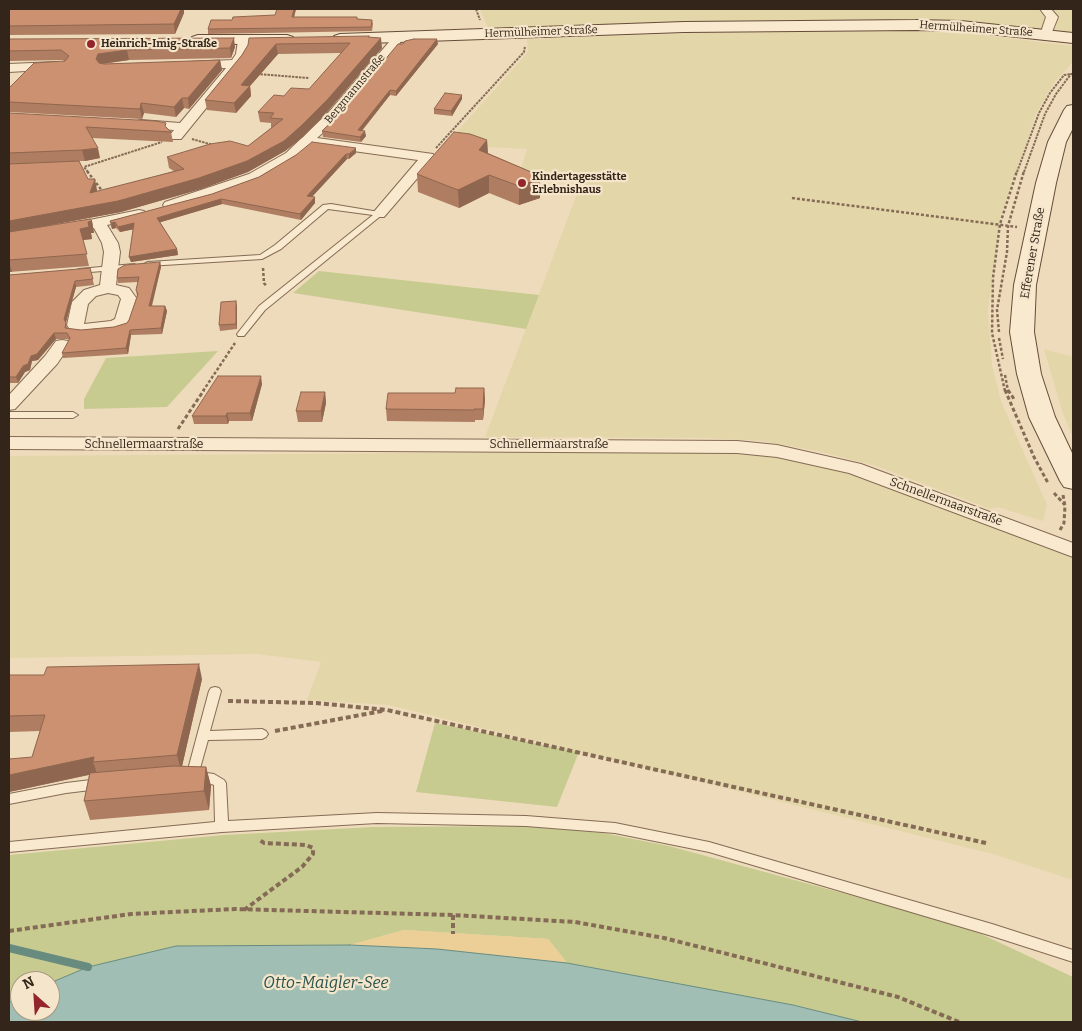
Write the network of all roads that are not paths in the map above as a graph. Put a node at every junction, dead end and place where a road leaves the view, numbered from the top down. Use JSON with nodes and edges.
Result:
{"nodes":[{"id":1,"x":1045,"y":9,"type":"edge"},
{"id":2,"x":1046,"y":35,"type":"junction"},
{"id":3,"x":399,"y":37,"type":"junction"},
{"id":4,"x":1073,"y":38,"type":"edge"},
{"id":5,"x":179,"y":40,"type":"edge"},
{"id":6,"x":244,"y":40,"type":"junction"},
{"id":7,"x":302,"y":40,"type":"edge"},
{"id":8,"x":322,"y":40,"type":"edge"},
{"id":9,"x":178,"y":65,"type":"edge"},
{"id":10,"x":63,"y":66,"type":"edge"},
{"id":11,"x":33,"y":67,"type":"junction"},
{"id":12,"x":9,"y":68,"type":"edge"},
{"id":13,"x":233,"y":68,"type":"junction"},
{"id":14,"x":21,"y":80,"type":"edge"},
{"id":15,"x":1073,"y":110,"type":"edge"},
{"id":16,"x":125,"y":124,"type":"edge"},
{"id":17,"x":309,"y":141,"type":"junction"},
{"id":18,"x":379,"y":214,"type":"junction"},
{"id":19,"x":99,"y":223,"type":"junction"},
{"id":20,"x":48,"y":232,"type":"edge"},
{"id":21,"x":111,"y":268,"type":"junction"},
{"id":22,"x":66,"y":272,"type":"edge"},
{"id":23,"x":108,"y":288,"type":"dead end"},
{"id":24,"x":241,"y":334,"type":"road end"},
{"id":25,"x":62,"y":345,"type":"dead end"},
{"id":26,"x":10,"y":404,"type":"edge"},
{"id":27,"x":73,"y":415,"type":"dead end"},
{"id":28,"x":9,"y":443,"type":"edge"},
{"id":29,"x":1073,"y":481,"type":"edge"},
{"id":30,"x":1073,"y":550,"type":"edge"},
{"id":31,"x":214,"y":696,"type":"road end"},
{"id":32,"x":262,"y":734,"type":"road end"},
{"id":33,"x":203,"y":736,"type":"junction"},
{"id":34,"x":108,"y":783,"type":"edge"},
{"id":35,"x":9,"y":799,"type":"edge"},
{"id":36,"x":222,"y":827,"type":"junction"},
{"id":37,"x":9,"y":847,"type":"edge"},
{"id":38,"x":1073,"y":956,"type":"edge"}],
"edges":[{"from":1,"to":2,"type":"street"},
{"from":2,"to":3,"type":"street","name":"Hermülheimer Straße"},
{"from":2,"to":4,"type":"street","name":"Hermülheimer Straße"},
{"from":3,"to":8,"type":"street","name":"Hermülheimer Straße"},
{"from":3,"to":17,"type":"street","name":"Bergmannstraße"},
{"from":5,"to":6,"type":"street"},
{"from":6,"to":7,"type":"street"},
{"from":6,"to":13,"type":"street"},
{"from":9,"to":13,"type":"street"},
{"from":10,"to":11,"type":"street"},
{"from":11,"to":12,"type":"street"},
{"from":11,"to":14,"type":"street"},
{"from":13,"to":16,"type":"street"},
{"from":15,"to":29,"type":"street","name":"Efferener Straße"},
{"from":17,"to":18,"type":"street","name":"Bergmannstraße"},
{"from":17,"to":19,"type":"street","name":"Bergmannstraße"},
{"from":18,"to":21,"type":"lane"},
{"from":18,"to":24,"type":"lane"},
{"from":19,"to":20,"type":"street","name":"Bergmannstraße"},
{"from":19,"to":21,"type":"street"},
{"from":21,"to":22,"type":"lane"},
{"from":21,"to":23,"type":"street"},
{"from":25,"to":26,"type":"street"},
{"from":26,"to":27,"type":"lane"},
{"from":28,"to":30,"type":"street","name":"Schnellermaarstraße"},
{"from":31,"to":33,"type":"lane"},
{"from":32,"to":33,"type":"lane"},
{"from":33,"to":36,"type":"lane"},
{"from":34,"to":35,"type":"lane"},
{"from":36,"to":37,"type":"lane"},
{"from":36,"to":38,"type":"lane"}]}
